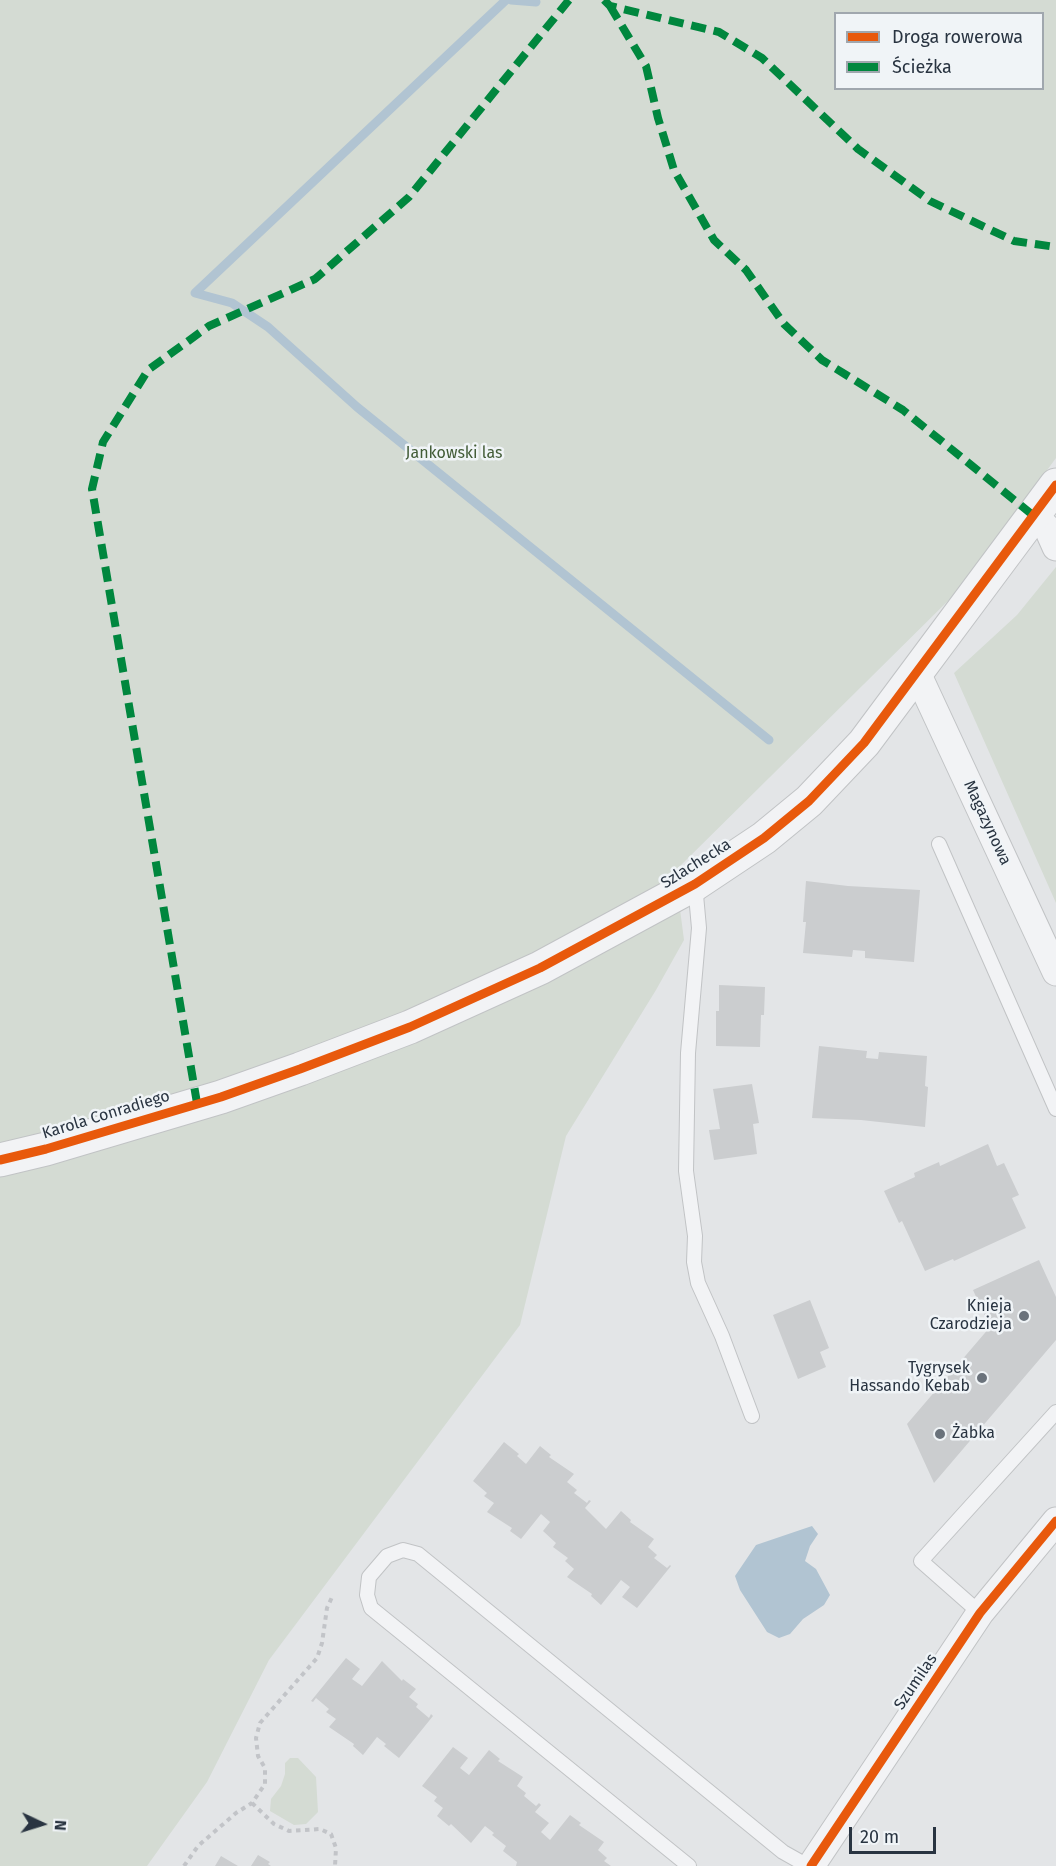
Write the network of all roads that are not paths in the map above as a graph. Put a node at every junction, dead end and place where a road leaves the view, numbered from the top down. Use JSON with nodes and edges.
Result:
{"nodes":[{"id":1,"x":1056,"y":485,"type":"edge"},
{"id":2,"x":1034,"y":516,"type":"junction"},
{"id":3,"x":1056,"y":546,"type":"edge"},
{"id":4,"x":917,"y":673,"type":"junction"},
{"id":5,"x":939,"y":844,"type":"dead end"},
{"id":6,"x":695,"y":884,"type":"junction"},
{"id":7,"x":1056,"y":972,"type":"edge"},
{"id":8,"x":221,"y":1096,"type":"joint"},
{"id":9,"x":1056,"y":1109,"type":"edge"},
{"id":10,"x":0,"y":1160,"type":"edge"},
{"id":11,"x":1056,"y":1412,"type":"edge"},
{"id":12,"x":752,"y":1416,"type":"dead end"},
{"id":13,"x":1056,"y":1521,"type":"edge"},
{"id":14,"x":980,"y":1613,"type":"junction"},
{"id":15,"x":689,"y":1866,"type":"edge"},
{"id":16,"x":809,"y":1866,"type":"edge"}],
"edges":[{"from":1,"to":2,"type":"street","name":"Szlachecka"},
{"from":2,"to":3,"type":"street"},
{"from":2,"to":4,"type":"street","name":"Szlachecka"},
{"from":4,"to":6,"type":"street","name":"Szlachecka"},
{"from":4,"to":7,"type":"street","name":"Magazynowa"},
{"from":5,"to":9,"type":"lane"},
{"from":6,"to":8,"type":"street","name":"Szlachecka"},
{"from":6,"to":12,"type":"lane"},
{"from":8,"to":10,"type":"street","name":"Karola Conradiego"},
{"from":11,"to":14,"type":"lane"},
{"from":13,"to":14,"type":"street","name":"Szumilas"},
{"from":14,"to":16,"type":"street","name":"Szumilas"},
{"from":15,"to":16,"type":"lane"}]}
